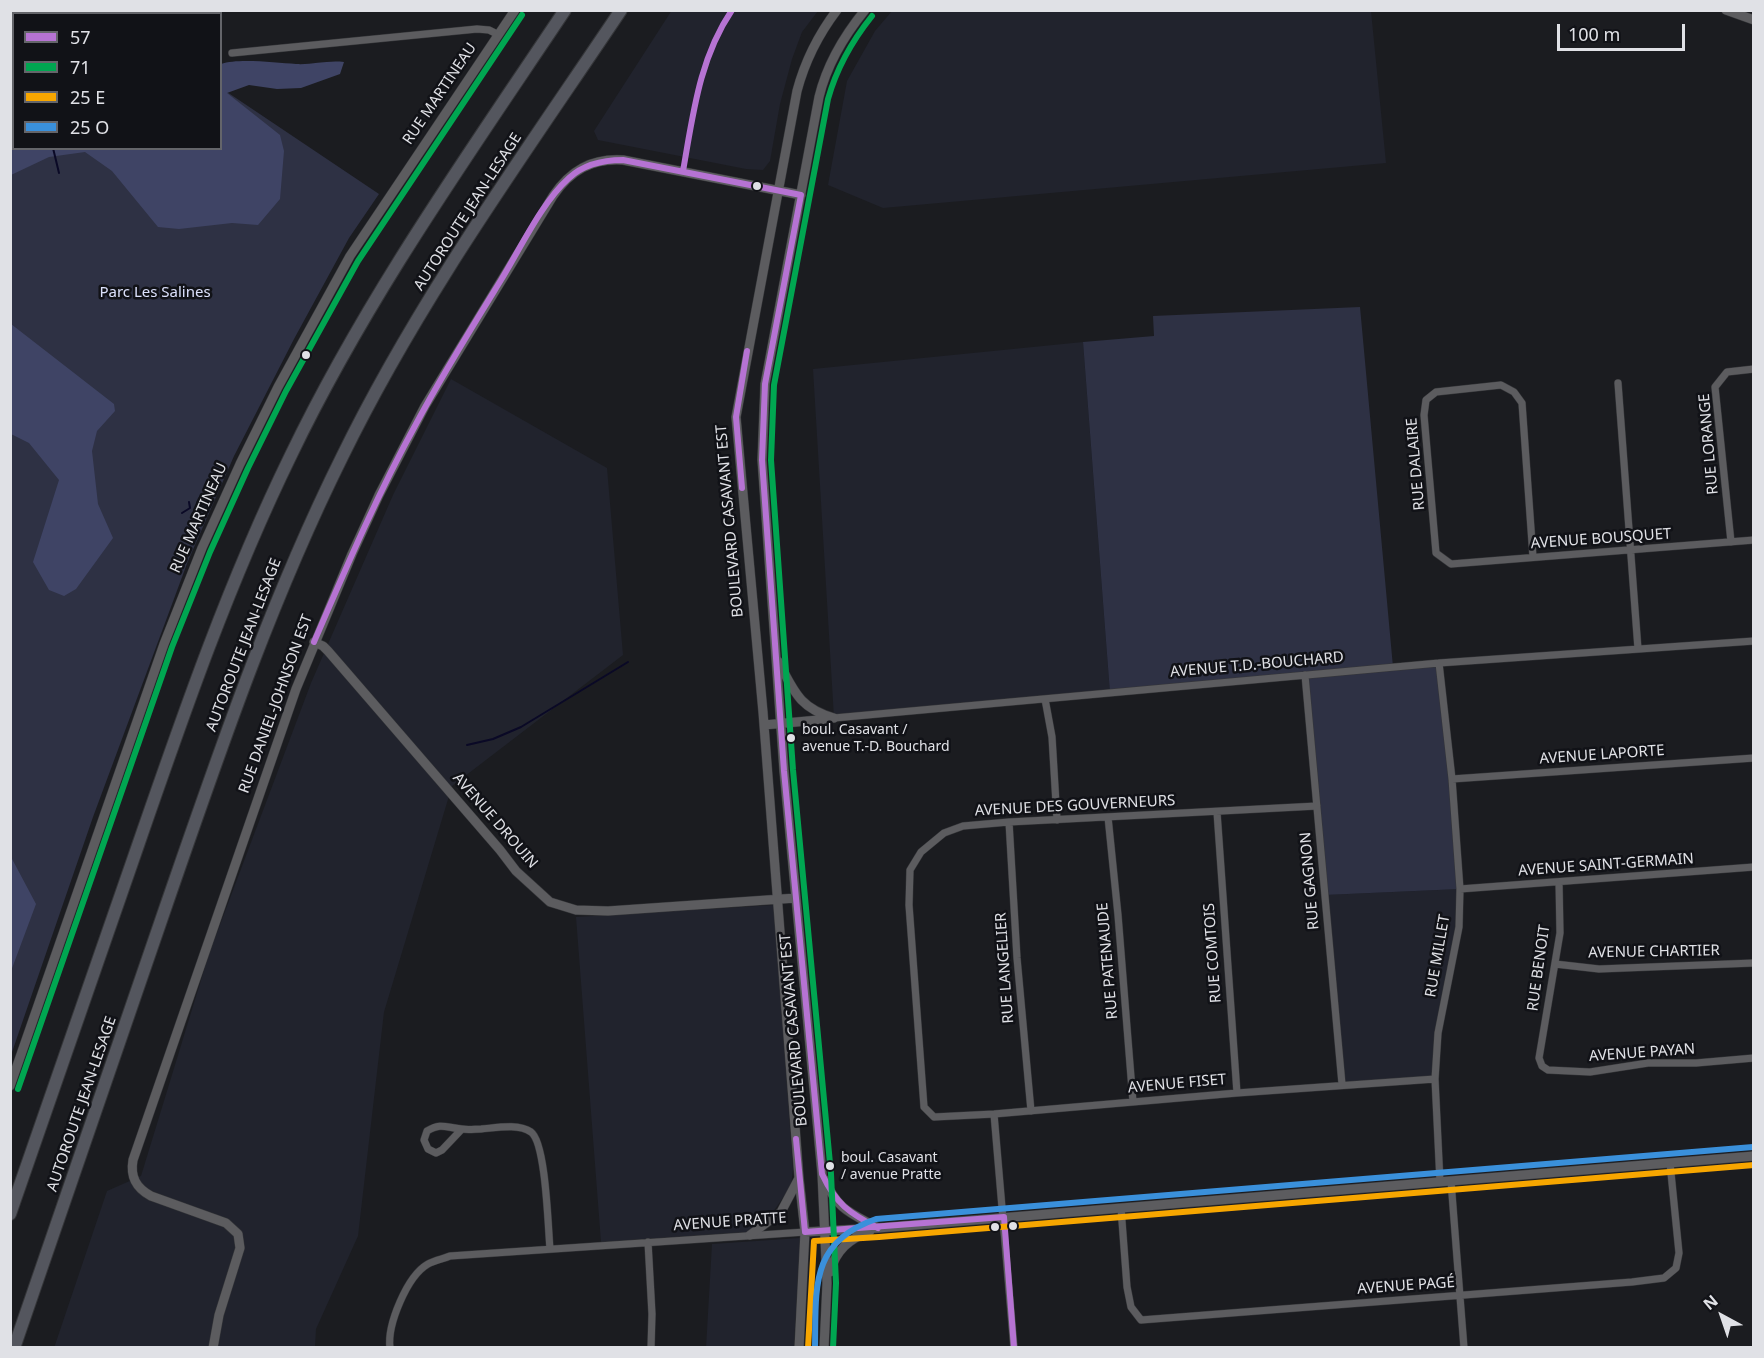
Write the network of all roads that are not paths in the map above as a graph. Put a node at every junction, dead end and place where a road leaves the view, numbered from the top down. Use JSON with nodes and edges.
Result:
{"nodes":[{"id":1,"x":515,"y":10,"type":"edge"},
{"id":2,"x":565,"y":10,"type":"edge"},
{"id":3,"x":621,"y":10,"type":"edge"},
{"id":4,"x":837,"y":10,"type":"edge"},
{"id":5,"x":865,"y":10,"type":"edge"},
{"id":6,"x":1726,"y":10,"type":"edge"},
{"id":7,"x":1754,"y":20,"type":"edge"},
{"id":8,"x":499,"y":35,"type":"junction"},
{"id":9,"x":232,"y":53,"type":"dead end"},
{"id":10,"x":777,"y":191,"type":"junction"},
{"id":11,"x":801,"y":195,"type":"junction"},
{"id":12,"x":1754,"y":369,"type":"edge"},
{"id":13,"x":1618,"y":383,"type":"dead end"},
{"id":14,"x":1754,"y":540,"type":"edge"},
{"id":15,"x":1731,"y":542,"type":"junction"},
{"id":16,"x":1631,"y":550,"type":"junction"},
{"id":17,"x":1533,"y":558,"type":"junction"},
{"id":18,"x":1451,"y":564,"type":"joint"},
{"id":19,"x":1754,"y":641,"type":"edge"},
{"id":20,"x":314,"y":642,"type":"junction"},
{"id":21,"x":1638,"y":649,"type":"junction"},
{"id":22,"x":776,"y":657,"type":"junction"},
{"id":23,"x":1439,"y":663,"type":"junction"},
{"id":24,"x":1305,"y":675,"type":"junction"},
{"id":25,"x":1045,"y":699,"type":"junction"},
{"id":26,"x":834,"y":718,"type":"junction"},
{"id":27,"x":782,"y":723,"type":"junction"},
{"id":28,"x":764,"y":725,"type":"junction"},
{"id":29,"x":1754,"y":758,"type":"edge"},
{"id":30,"x":1452,"y":779,"type":"junction"},
{"id":31,"x":1317,"y":806,"type":"junction"},
{"id":32,"x":1217,"y":812,"type":"junction"},
{"id":33,"x":1108,"y":817,"type":"junction"},
{"id":34,"x":1057,"y":820,"type":"junction"},
{"id":35,"x":1009,"y":822,"type":"junction"},
{"id":36,"x":1754,"y":867,"type":"edge"},
{"id":37,"x":1559,"y":882,"type":"junction"},
{"id":38,"x":1460,"y":889,"type":"junction"},
{"id":39,"x":796,"y":898,"type":"junction"},
{"id":40,"x":778,"y":900,"type":"junction"},
{"id":41,"x":1754,"y":963,"type":"edge"},
{"id":42,"x":1555,"y":964,"type":"junction"},
{"id":43,"x":1539,"y":1058,"type":"joint"},
{"id":44,"x":1754,"y":1058,"type":"edge"},
{"id":45,"x":1435,"y":1078,"type":"junction"},
{"id":46,"x":1342,"y":1084,"type":"junction"},
{"id":47,"x":10,"y":1086,"type":"edge"},
{"id":48,"x":1237,"y":1093,"type":"junction"},
{"id":49,"x":1133,"y":1102,"type":"junction"},
{"id":50,"x":924,"y":1107,"type":"joint"},
{"id":51,"x":1031,"y":1111,"type":"junction"},
{"id":52,"x":994,"y":1114,"type":"junction"},
{"id":53,"x":461,"y":1130,"type":"junction"},
{"id":54,"x":1754,"y":1156,"type":"edge"},
{"id":55,"x":1670,"y":1164,"type":"junction"},
{"id":56,"x":822,"y":1174,"type":"junction"},
{"id":57,"x":799,"y":1178,"type":"junction"},
{"id":58,"x":1451,"y":1181,"type":"junction"},
{"id":59,"x":1440,"y":1182,"type":"junction"},
{"id":60,"x":1121,"y":1208,"type":"junction"},
{"id":61,"x":10,"y":1215,"type":"edge"},
{"id":62,"x":1004,"y":1217,"type":"junction"},
{"id":63,"x":878,"y":1228,"type":"junction"},
{"id":64,"x":825,"y":1231,"type":"junction"},
{"id":65,"x":805,"y":1232,"type":"junction"},
{"id":66,"x":750,"y":1235,"type":"junction"},
{"id":67,"x":648,"y":1242,"type":"junction"},
{"id":68,"x":550,"y":1249,"type":"junction"},
{"id":69,"x":827,"y":1283,"type":"junction"},
{"id":70,"x":1459,"y":1295,"type":"junction"},
{"id":71,"x":14,"y":1347,"type":"edge"},
{"id":72,"x":213,"y":1347,"type":"edge"},
{"id":73,"x":390,"y":1347,"type":"edge"},
{"id":74,"x":651,"y":1347,"type":"edge"},
{"id":75,"x":799,"y":1347,"type":"edge"},
{"id":76,"x":824,"y":1347,"type":"edge"},
{"id":77,"x":1009,"y":1347,"type":"edge"},
{"id":78,"x":1014,"y":1347,"type":"edge"},
{"id":79,"x":1464,"y":1347,"type":"edge"}],
"edges":[{"from":1,"to":8,"type":"street","name":"RUE MARTINEAU"},
{"from":2,"to":61,"type":"highway","name":"AUTOROUTE JEAN-LESAGE"},
{"from":3,"to":71,"type":"highway","name":"AUTOROUTE JEAN-LESAGE"},
{"from":4,"to":10,"type":"street","name":"BOULEVARD CASAVANT EST"},
{"from":5,"to":11,"type":"street","name":"BOULEVARD CASAVANT EST"},
{"from":6,"to":7,"type":"street"},
{"from":8,"to":9,"type":"street"},
{"from":8,"to":47,"type":"street","name":"RUE MARTINEAU"},
{"from":10,"to":11,"type":"street","name":"RUE DANIEL-JOHNSON EST"},
{"from":10,"to":20,"type":"street","name":"RUE DANIEL-JOHNSON EST"},
{"from":10,"to":28,"type":"street","name":"BOULEVARD CASAVANT EST"},
{"from":11,"to":22,"type":"street","name":"BOULEVARD CASAVANT EST"},
{"from":12,"to":15,"type":"street","name":"RUE LORANGE"},
{"from":13,"to":16,"type":"street"},
{"from":14,"to":15,"type":"street","name":"AVENUE BOUSQUET"},
{"from":15,"to":16,"type":"street","name":"AVENUE BOUSQUET"},
{"from":16,"to":17,"type":"street","name":"AVENUE BOUSQUET"},
{"from":16,"to":21,"type":"street"},
{"from":17,"to":18,"type":"street","name":"AVENUE BOUSQUET"},
{"from":17,"to":18,"type":"street","name":"RUE DALAIRE"},
{"from":19,"to":21,"type":"street","name":"AVENUE T.D.-BOUCHARD"},
{"from":20,"to":40,"type":"street","name":"AVENUE DROUIN"},
{"from":20,"to":72,"type":"street","name":"RUE DANIEL-JOHNSON EST"},
{"from":21,"to":23,"type":"street","name":"AVENUE T.D.-BOUCHARD"},
{"from":22,"to":26,"type":"street"},
{"from":22,"to":27,"type":"street","name":"BOULEVARD CASAVANT EST"},
{"from":23,"to":24,"type":"street","name":"AVENUE T.D.-BOUCHARD"},
{"from":23,"to":30,"type":"street","name":"RUE MILLET"},
{"from":24,"to":25,"type":"street","name":"AVENUE T.D.-BOUCHARD"},
{"from":24,"to":31,"type":"street","name":"RUE GAGNON"},
{"from":25,"to":26,"type":"street","name":"AVENUE T.D.-BOUCHARD"},
{"from":25,"to":34,"type":"street"},
{"from":26,"to":27,"type":"street","name":"AVENUE T.D.-BOUCHARD"},
{"from":27,"to":28,"type":"street","name":"AVENUE T.D.-BOUCHARD"},
{"from":27,"to":39,"type":"street","name":"BOULEVARD CASAVANT EST"},
{"from":28,"to":40,"type":"street","name":"BOULEVARD CASAVANT EST"},
{"from":29,"to":30,"type":"street","name":"AVENUE LAPORTE"},
{"from":30,"to":38,"type":"street","name":"RUE MILLET"},
{"from":31,"to":32,"type":"street","name":"AVENUE DES GOUVERNEURS"},
{"from":31,"to":46,"type":"street","name":"RUE GAGNON"},
{"from":32,"to":33,"type":"street","name":"AVENUE DES GOUVERNEURS"},
{"from":32,"to":48,"type":"street","name":"RUE COMTOIS"},
{"from":33,"to":34,"type":"street","name":"AVENUE DES GOUVERNEURS"},
{"from":33,"to":49,"type":"street","name":"RUE PATENAUDE"},
{"from":34,"to":35,"type":"street","name":"AVENUE DES GOUVERNEURS"},
{"from":35,"to":50,"type":"street","name":"AVENUE DES GOUVERNEURS"},
{"from":35,"to":51,"type":"street","name":"RUE LANGELIER"},
{"from":36,"to":37,"type":"street","name":"AVENUE SAINT-GERMAIN"},
{"from":37,"to":38,"type":"street","name":"AVENUE SAINT-GERMAIN"},
{"from":37,"to":42,"type":"street","name":"RUE BENOIT"},
{"from":38,"to":45,"type":"street","name":"RUE MILLET"},
{"from":39,"to":40,"type":"street"},
{"from":39,"to":56,"type":"street","name":"BOULEVARD CASAVANT EST"},
{"from":40,"to":57,"type":"street","name":"BOULEVARD CASAVANT EST"},
{"from":41,"to":42,"type":"street","name":"AVENUE CHARTIER"},
{"from":42,"to":43,"type":"street","name":"RUE BENOIT"},
{"from":43,"to":44,"type":"street","name":"AVENUE PAYAN"},
{"from":45,"to":46,"type":"street","name":"AVENUE FISET"},
{"from":45,"to":59,"type":"street","name":"RUE MILLET"},
{"from":46,"to":48,"type":"street","name":"AVENUE FISET"},
{"from":48,"to":49,"type":"street","name":"AVENUE FISET"},
{"from":49,"to":51,"type":"street","name":"AVENUE FISET"},
{"from":50,"to":52,"type":"street","name":"AVENUE FISET"},
{"from":51,"to":52,"type":"street","name":"AVENUE FISET"},
{"from":52,"to":62,"type":"street"},
{"from":53,"to":53,"type":"street"},
{"from":53,"to":68,"type":"street"},
{"from":54,"to":55,"type":"street","name":"AVENUE PRATTE"},
{"from":55,"to":58,"type":"street","name":"AVENUE PRATTE"},
{"from":55,"to":70,"type":"street","name":"AVENUE PAGÉ"},
{"from":56,"to":63,"type":"street"},
{"from":56,"to":64,"type":"street","name":"BOULEVARD CASAVANT EST"},
{"from":57,"to":65,"type":"street","name":"BOULEVARD CASAVANT EST"},
{"from":57,"to":66,"type":"street"},
{"from":58,"to":59,"type":"street","name":"AVENUE PRATTE"},
{"from":58,"to":70,"type":"street"},
{"from":59,"to":60,"type":"street","name":"AVENUE PRATTE"},
{"from":60,"to":62,"type":"street","name":"AVENUE PRATTE"},
{"from":60,"to":70,"type":"street","name":"AVENUE PAGÉ"},
{"from":62,"to":63,"type":"street","name":"AVENUE PRATTE"},
{"from":62,"to":78,"type":"street"},
{"from":63,"to":64,"type":"street","name":"AVENUE PRATTE"},
{"from":63,"to":69,"type":"street"},
{"from":64,"to":65,"type":"street","name":"AVENUE PRATTE"},
{"from":64,"to":69,"type":"street","name":"BOULEVARD CASAVANT EST"},
{"from":65,"to":66,"type":"street","name":"AVENUE PRATTE"},
{"from":65,"to":75,"type":"street","name":"BOULEVARD CASAVANT EST"},
{"from":66,"to":67,"type":"street","name":"AVENUE PRATTE"},
{"from":67,"to":68,"type":"street","name":"AVENUE PRATTE"},
{"from":67,"to":74,"type":"street"},
{"from":68,"to":73,"type":"street","name":"AVENUE PRATTE"},
{"from":69,"to":76,"type":"street"},
{"from":70,"to":79,"type":"street"},
{"from":77,"to":78,"type":"street"}]}
